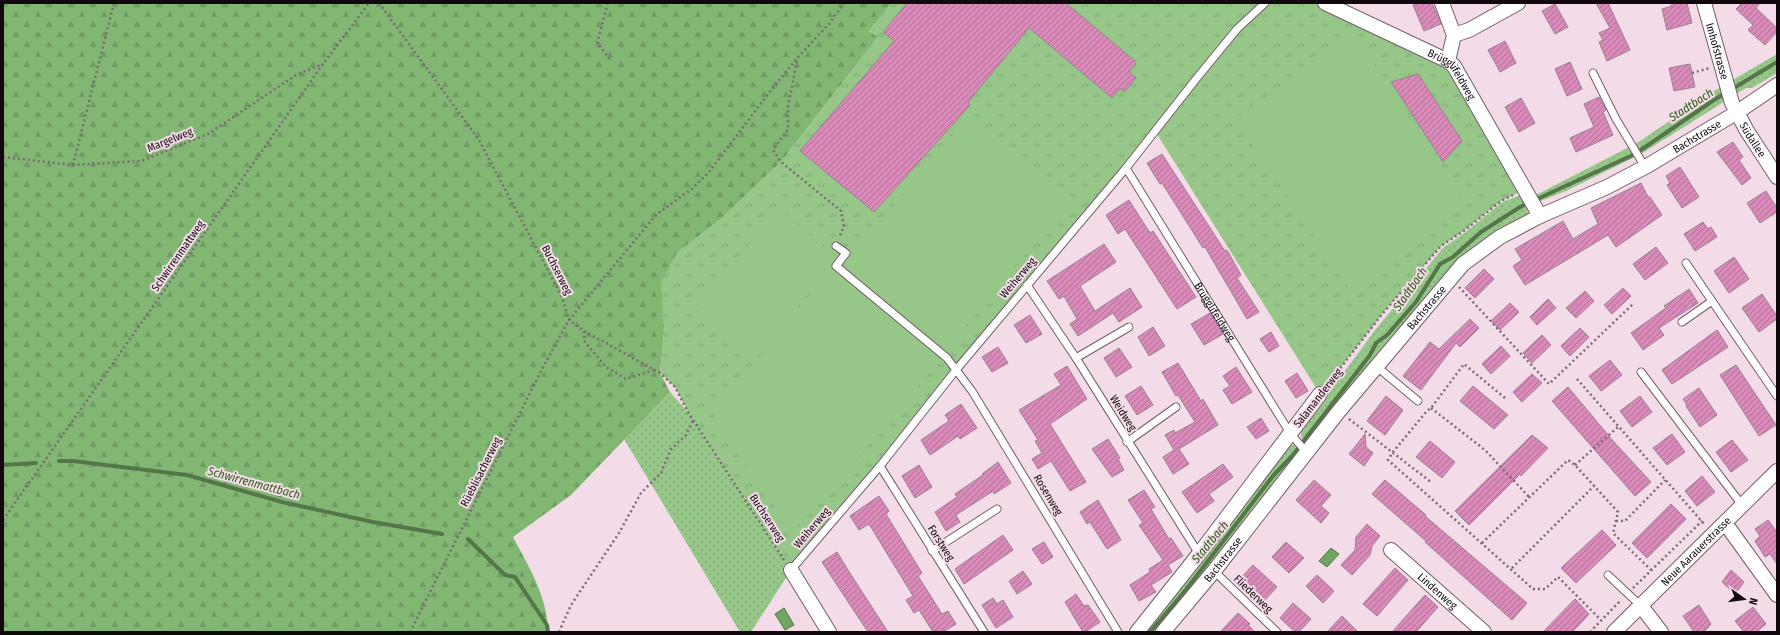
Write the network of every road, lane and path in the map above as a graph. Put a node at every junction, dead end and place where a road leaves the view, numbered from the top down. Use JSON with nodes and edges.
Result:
{"nodes":[{"id":1,"x":114,"y":3,"type":"edge"},
{"id":2,"x":369,"y":3,"type":"edge"},
{"id":3,"x":379,"y":3,"type":"edge"},
{"id":4,"x":608,"y":3,"type":"edge"},
{"id":5,"x":844,"y":3,"type":"edge"},
{"id":6,"x":1265,"y":3,"type":"edge"},
{"id":7,"x":1325,"y":3,"type":"edge"},
{"id":8,"x":1442,"y":3,"type":"edge"},
{"id":9,"x":1518,"y":3,"type":"edge"},
{"id":10,"x":1704,"y":3,"type":"edge"},
{"id":11,"x":1454,"y":35,"type":"junction"},
{"id":12,"x":610,"y":59,"type":"dead end"},
{"id":13,"x":797,"y":60,"type":"junction"},
{"id":14,"x":1448,"y":61,"type":"junction"},
{"id":15,"x":323,"y":64,"type":"junction"},
{"id":16,"x":1714,"y":67,"type":"dead end"},
{"id":17,"x":1593,"y":73,"type":"dead end"},
{"id":18,"x":1692,"y":73,"type":"dead end"},
{"id":19,"x":1777,"y":85,"type":"edge"},
{"id":20,"x":1734,"y":106,"type":"junction"},
{"id":21,"x":3,"y":157,"type":"edge"},
{"id":22,"x":1643,"y":162,"type":"junction"},
{"id":23,"x":73,"y":165,"type":"junction"},
{"id":24,"x":1126,"y":168,"type":"junction"},
{"id":25,"x":1777,"y":177,"type":"edge"},
{"id":26,"x":1526,"y":195,"type":"junction"},
{"id":27,"x":1540,"y":216,"type":"junction"},
{"id":28,"x":836,"y":246,"type":"joint"},
{"id":29,"x":1686,"y":263,"type":"dead end"},
{"id":30,"x":1450,"y":279,"type":"junction"},
{"id":31,"x":1027,"y":285,"type":"junction"},
{"id":32,"x":1712,"y":301,"type":"junction"},
{"id":33,"x":1633,"y":304,"type":"dead end"},
{"id":34,"x":569,"y":320,"type":"junction"},
{"id":35,"x":1682,"y":322,"type":"dead end"},
{"id":36,"x":1130,"y":327,"type":"dead end"},
{"id":37,"x":584,"y":331,"type":"junction"},
{"id":38,"x":1076,"y":358,"type":"junction"},
{"id":39,"x":1376,"y":366,"type":"junction"},
{"id":40,"x":654,"y":370,"type":"junction"},
{"id":41,"x":956,"y":370,"type":"junction"},
{"id":42,"x":1641,"y":372,"type":"dead end"},
{"id":43,"x":1578,"y":379,"type":"dead end"},
{"id":44,"x":1320,"y":394,"type":"joint"},
{"id":45,"x":1777,"y":396,"type":"edge"},
{"id":46,"x":1505,"y":398,"type":"dead end"},
{"id":47,"x":1418,"y":401,"type":"dead end"},
{"id":48,"x":1176,"y":407,"type":"dead end"},
{"id":49,"x":1431,"y":408,"type":"junction"},
{"id":50,"x":1339,"y":411,"type":"junction"},
{"id":51,"x":693,"y":419,"type":"junction"},
{"id":52,"x":1618,"y":427,"type":"junction"},
{"id":53,"x":1292,"y":436,"type":"junction"},
{"id":54,"x":1128,"y":442,"type":"junction"},
{"id":55,"x":1305,"y":451,"type":"junction"},
{"id":56,"x":1393,"y":452,"type":"junction"},
{"id":57,"x":1575,"y":465,"type":"junction"},
{"id":58,"x":880,"y":466,"type":"junction"},
{"id":59,"x":1777,"y":470,"type":"edge"},
{"id":60,"x":1666,"y":480,"type":"junction"},
{"id":61,"x":1431,"y":482,"type":"dead end"},
{"id":62,"x":1594,"y":486,"type":"junction"},
{"id":63,"x":1530,"y":498,"type":"junction"},
{"id":64,"x":1742,"y":505,"type":"junction"},
{"id":65,"x":997,"y":510,"type":"dead end"},
{"id":66,"x":3,"y":520,"type":"edge"},
{"id":67,"x":1616,"y":521,"type":"junction"},
{"id":68,"x":1702,"y":522,"type":"junction"},
{"id":69,"x":1725,"y":523,"type":"junction"},
{"id":70,"x":1713,"y":534,"type":"junction"},
{"id":71,"x":1482,"y":543,"type":"junction"},
{"id":72,"x":1391,"y":550,"type":"dead end"},
{"id":73,"x":932,"y":551,"type":"junction"},
{"id":74,"x":1199,"y":554,"type":"junction"},
{"id":75,"x":1512,"y":568,"type":"junction"},
{"id":76,"x":791,"y":570,"type":"junction"},
{"id":77,"x":1651,"y":570,"type":"junction"},
{"id":78,"x":1214,"y":571,"type":"junction"},
{"id":79,"x":1608,"y":575,"type":"dead end"},
{"id":80,"x":1627,"y":594,"type":"junction"},
{"id":81,"x":1777,"y":595,"type":"edge"},
{"id":82,"x":1641,"y":606,"type":"junction"},
{"id":83,"x":1601,"y":620,"type":"junction"},
{"id":84,"x":410,"y":632,"type":"edge"},
{"id":85,"x":559,"y":632,"type":"edge"},
{"id":86,"x":829,"y":632,"type":"edge"},
{"id":87,"x":984,"y":632,"type":"edge"},
{"id":88,"x":1118,"y":632,"type":"edge"},
{"id":89,"x":1137,"y":632,"type":"edge"},
{"id":90,"x":1163,"y":632,"type":"edge"},
{"id":91,"x":1277,"y":632,"type":"edge"},
{"id":92,"x":1484,"y":632,"type":"edge"},
{"id":93,"x":1590,"y":632,"type":"edge"},
{"id":94,"x":1614,"y":632,"type":"edge"},
{"id":95,"x":1661,"y":632,"type":"edge"}],
"edges":[{"from":1,"to":23,"type":"path"},
{"from":2,"to":15,"type":"path","name":"Schwirrenmattweg"},
{"from":3,"to":34,"type":"path","name":"Buchserweg"},
{"from":4,"to":12,"type":"path"},
{"from":5,"to":13,"type":"path","name":"Rüeblisacherweg"},
{"from":6,"to":24,"type":"lane","name":"Weiherweg"},
{"from":7,"to":14,"type":"street","name":"Brügglifeldweg"},
{"from":8,"to":11,"type":"street"},
{"from":9,"to":11,"type":"street"},
{"from":10,"to":20,"type":"street","name":"Imhofstrasse"},
{"from":11,"to":14,"type":"street"},
{"from":13,"to":28,"type":"path"},
{"from":13,"to":34,"type":"path","name":"Rüeblisacherweg"},
{"from":14,"to":26,"type":"street","name":"Brügglifeldweg"},
{"from":15,"to":23,"type":"path","name":"Margelweg"},
{"from":15,"to":66,"type":"path","name":"Schwirrenmattweg"},
{"from":16,"to":18,"type":"path"},
{"from":17,"to":22,"type":"lane"},
{"from":19,"to":20,"type":"street","name":"Bachstrasse"},
{"from":20,"to":22,"type":"street","name":"Bachstrasse"},
{"from":20,"to":25,"type":"street","name":"Südallee"},
{"from":21,"to":23,"type":"path","name":"Margelweg"},
{"from":22,"to":27,"type":"street","name":"Bachstrasse"},
{"from":24,"to":31,"type":"lane","name":"Weiherweg"},
{"from":24,"to":53,"type":"lane","name":"Brügglifeldweg"},
{"from":26,"to":27,"type":"street","name":"Brügglifeldweg"},
{"from":26,"to":44,"type":"path","name":"Salamanderweg"},
{"from":27,"to":30,"type":"street","name":"Bachstrasse"},
{"from":28,"to":41,"type":"lane","name":"Rosenweg"},
{"from":29,"to":32,"type":"lane"},
{"from":30,"to":33,"type":"path"},
{"from":30,"to":39,"type":"street","name":"Bachstrasse"},
{"from":31,"to":38,"type":"lane","name":"Weidweg"},
{"from":31,"to":41,"type":"lane","name":"Weiherweg"},
{"from":32,"to":35,"type":"lane"},
{"from":32,"to":45,"type":"lane"},
{"from":34,"to":37,"type":"path","name":"Buchserweg"},
{"from":34,"to":84,"type":"path","name":"Rüeblisacherweg"},
{"from":36,"to":38,"type":"lane"},
{"from":37,"to":40,"type":"path","name":"Buchserweg"},
{"from":37,"to":40,"type":"path"},
{"from":38,"to":54,"type":"lane","name":"Weidweg"},
{"from":39,"to":47,"type":"lane"},
{"from":39,"to":50,"type":"street","name":"Bachstrasse"},
{"from":40,"to":51,"type":"path","name":"Buchserweg"},
{"from":41,"to":58,"type":"lane","name":"Weiherweg"},
{"from":41,"to":88,"type":"lane","name":"Rosenweg"},
{"from":42,"to":64,"type":"lane"},
{"from":43,"to":52,"type":"path"},
{"from":44,"to":53,"type":"street","name":"Salamanderweg"},
{"from":46,"to":49,"type":"path"},
{"from":48,"to":54,"type":"lane"},
{"from":49,"to":56,"type":"path"},
{"from":49,"to":63,"type":"path"},
{"from":50,"to":55,"type":"street","name":"Bachstrasse"},
{"from":50,"to":56,"type":"path"},
{"from":51,"to":76,"type":"path","name":"Buchserweg"},
{"from":51,"to":85,"type":"path"},
{"from":52,"to":57,"type":"path"},
{"from":52,"to":60,"type":"path"},
{"from":53,"to":55,"type":"lane","name":"Brügglifeldweg"},
{"from":53,"to":74,"type":"street","name":"Salamanderweg"},
{"from":54,"to":74,"type":"lane","name":"Weidweg"},
{"from":55,"to":78,"type":"street","name":"Bachstrasse"},
{"from":56,"to":61,"type":"path"},
{"from":56,"to":71,"type":"path"},
{"from":57,"to":62,"type":"path"},
{"from":57,"to":63,"type":"path"},
{"from":58,"to":73,"type":"lane","name":"Forstweg"},
{"from":58,"to":76,"type":"lane","name":"Weiherweg"},
{"from":59,"to":64,"type":"street","name":"Neue Aarauerstrasse"},
{"from":60,"to":67,"type":"path"},
{"from":60,"to":68,"type":"path"},
{"from":62,"to":67,"type":"path"},
{"from":62,"to":75,"type":"path"},
{"from":63,"to":71,"type":"path"},
{"from":64,"to":69,"type":"street","name":"Neue Aarauerstrasse"},
{"from":65,"to":73,"type":"lane"},
{"from":67,"to":77,"type":"path"},
{"from":68,"to":70,"type":"path"},
{"from":68,"to":77,"type":"path"},
{"from":69,"to":70,"type":"street","name":"Neue Aarauerstrasse"},
{"from":69,"to":81,"type":"street"},
{"from":70,"to":82,"type":"street","name":"Neue Aarauerstrasse"},
{"from":71,"to":75,"type":"path"},
{"from":72,"to":92,"type":"street","name":"Lindenweg"},
{"from":73,"to":87,"type":"lane","name":"Forstweg"},
{"from":74,"to":89,"type":"street","name":"Salamanderweg"},
{"from":75,"to":83,"type":"path"},
{"from":76,"to":86,"type":"street"},
{"from":77,"to":80,"type":"path"},
{"from":78,"to":90,"type":"street","name":"Bachstrasse"},
{"from":78,"to":91,"type":"lane","name":"Fliederweg"},
{"from":79,"to":80,"type":"lane"},
{"from":80,"to":82,"type":"lane"},
{"from":80,"to":83,"type":"path"},
{"from":82,"to":94,"type":"street","name":"Neue Aarauerstrasse"},
{"from":82,"to":95,"type":"street"},
{"from":83,"to":93,"type":"path"}]}
